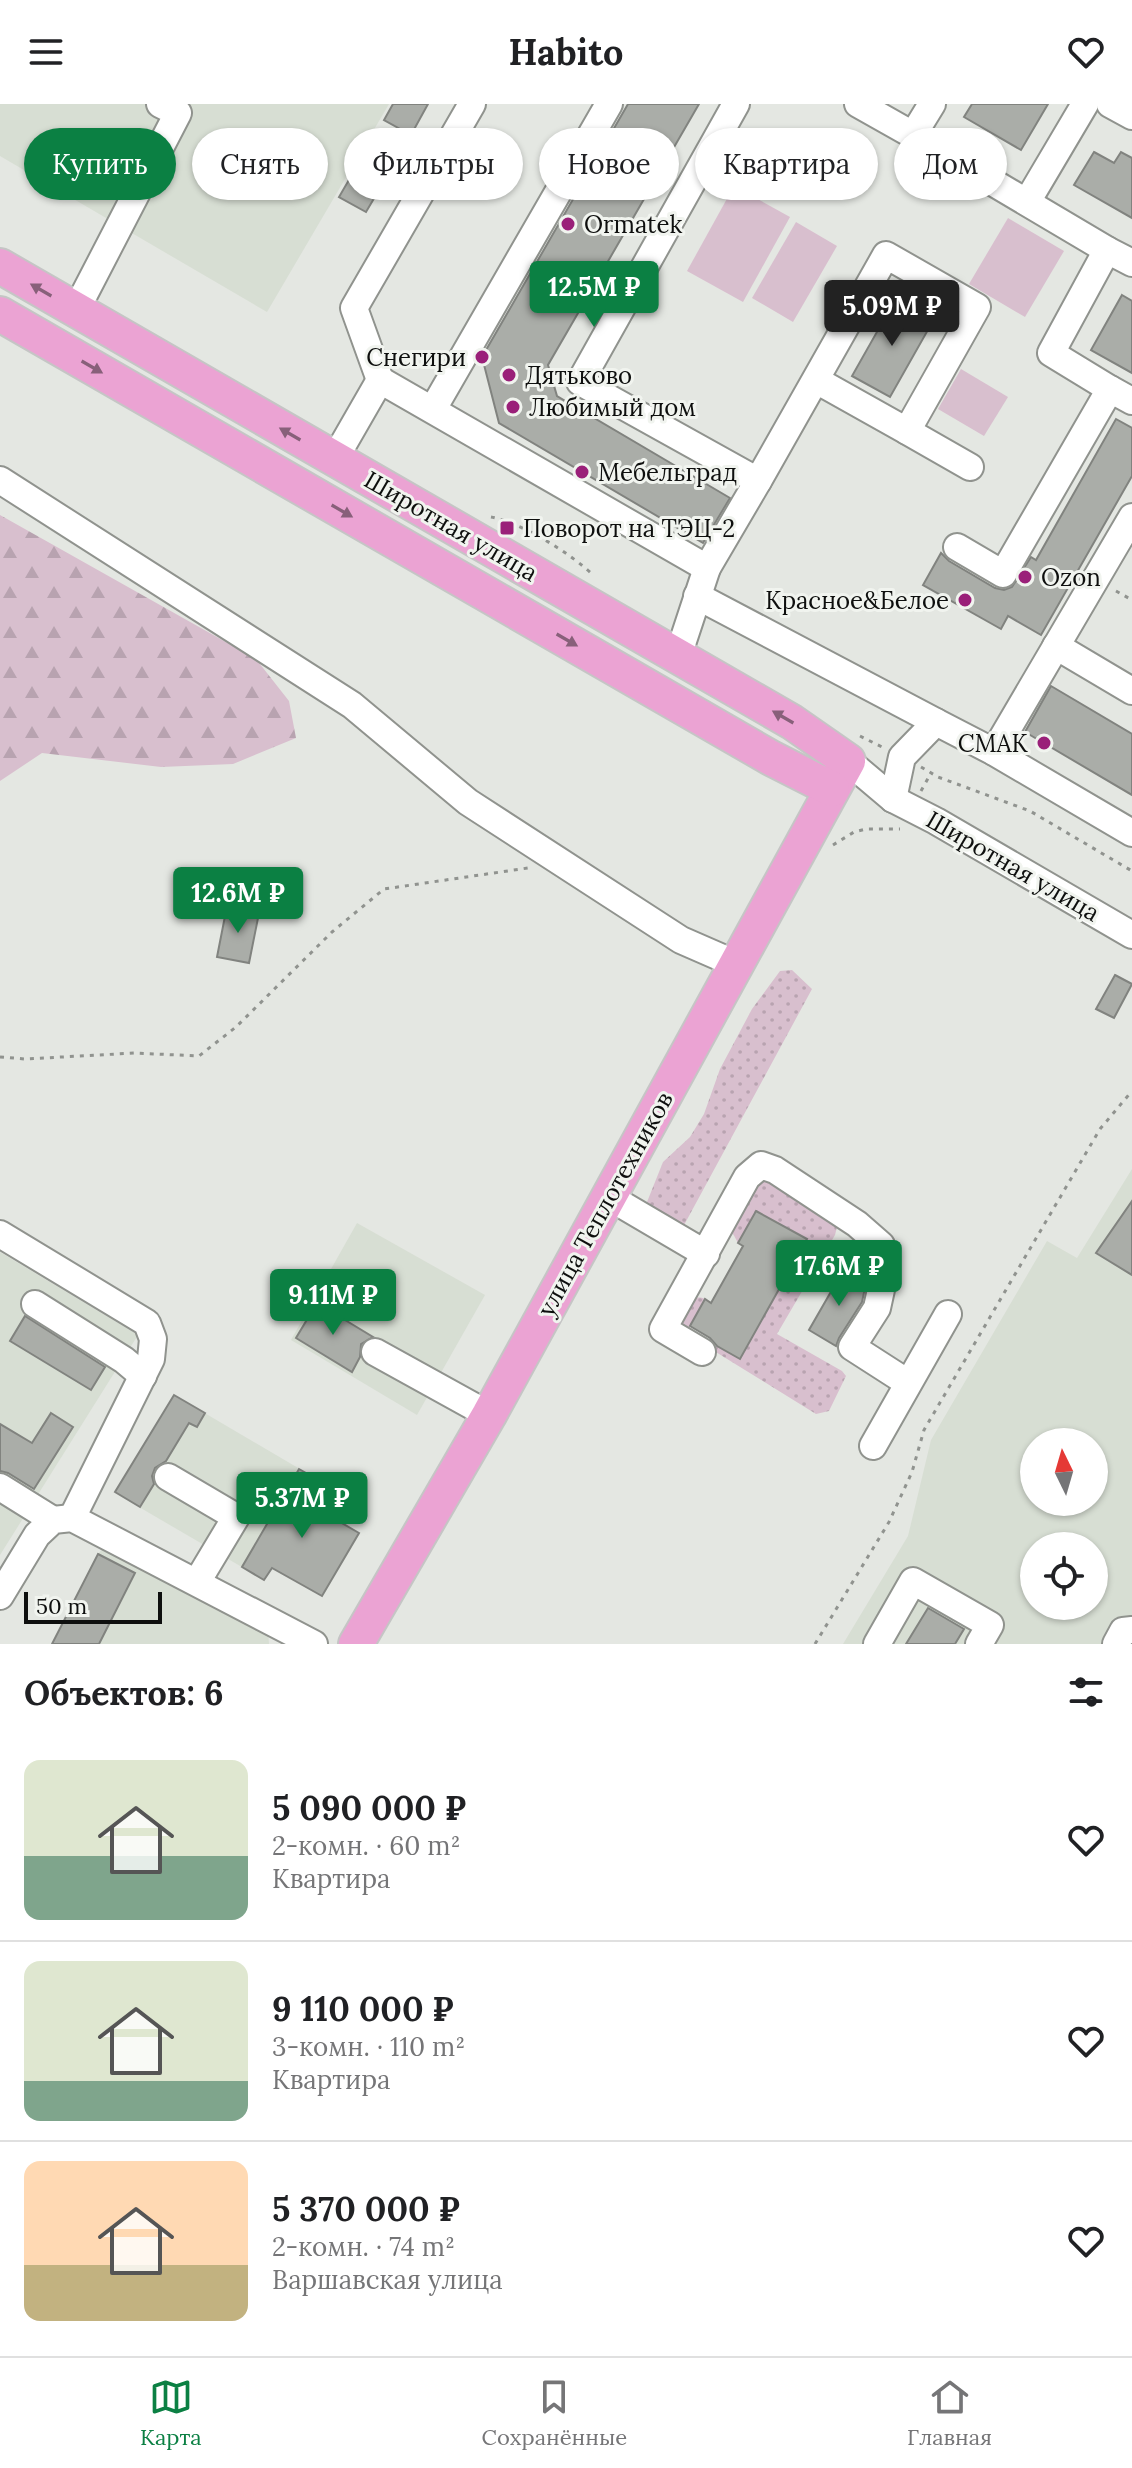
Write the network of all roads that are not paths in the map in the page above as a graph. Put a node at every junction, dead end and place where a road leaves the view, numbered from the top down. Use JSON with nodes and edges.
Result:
{"nodes":[{"id":1,"x":472,"y":104,"type":"edge"},
{"id":2,"x":609,"y":104,"type":"edge"},
{"id":3,"x":736,"y":104,"type":"edge"},
{"id":4,"x":858,"y":104,"type":"edge"},
{"id":5,"x":932,"y":104,"type":"edge"},
{"id":6,"x":1085,"y":104,"type":"edge"},
{"id":7,"x":1110,"y":104,"type":"edge"},
{"id":8,"x":174,"y":107,"type":"edge"},
{"id":9,"x":1132,"y":116,"type":"edge"},
{"id":10,"x":901,"y":128,"type":"edge"},
{"id":11,"x":917,"y":128,"type":"edge"},
{"id":12,"x":1007,"y":190,"type":"edge"},
{"id":13,"x":1027,"y":202,"type":"junction"},
{"id":14,"x":1107,"y":250,"type":"junction"},
{"id":15,"x":1132,"y":263,"type":"edge"},
{"id":16,"x":0,"y":266,"type":"edge"},
{"id":17,"x":76,"y":310,"type":"junction"},
{"id":18,"x":0,"y":314,"type":"edge"},
{"id":19,"x":380,"y":380,"type":"junction"},
{"id":20,"x":816,"y":380,"type":"junction"},
{"id":21,"x":1121,"y":395,"type":"edge"},
{"id":22,"x":433,"y":409,"type":"junction"},
{"id":23,"x":907,"y":431,"type":"junction"},
{"id":24,"x":334,"y":460,"type":"junction"},
{"id":25,"x":970,"y":467,"type":"dead end"},
{"id":26,"x":0,"y":480,"type":"edge"},
{"id":27,"x":758,"y":481,"type":"junction"},
{"id":28,"x":1132,"y":517,"type":"edge"},
{"id":29,"x":957,"y":547,"type":"dead end"},
{"id":30,"x":707,"y":568,"type":"junction"},
{"id":31,"x":697,"y":596,"type":"junction"},
{"id":32,"x":1056,"y":646,"type":"junction"},
{"id":33,"x":678,"y":656,"type":"junction"},
{"id":34,"x":1132,"y":691,"type":"edge"},
{"id":35,"x":936,"y":722,"type":"junction"},
{"id":36,"x":994,"y":752,"type":"junction"},
{"id":37,"x":846,"y":762,"type":"junction"},
{"id":38,"x":902,"y":804,"type":"junction"},
{"id":39,"x":1132,"y":833,"type":"edge"},
{"id":40,"x":1132,"y":935,"type":"edge"},
{"id":41,"x":736,"y":964,"type":"junction"},
{"id":42,"x":609,"y":1197,"type":"junction"},
{"id":43,"x":0,"y":1234,"type":"edge"},
{"id":44,"x":706,"y":1254,"type":"junction"},
{"id":45,"x":35,"y":1304,"type":"dead end"},
{"id":46,"x":948,"y":1314,"type":"dead end"},
{"id":47,"x":375,"y":1352,"type":"dead end"},
{"id":48,"x":702,"y":1352,"type":"dead end"},
{"id":49,"x":143,"y":1376,"type":"junction"},
{"id":50,"x":908,"y":1383,"type":"junction"},
{"id":51,"x":489,"y":1415,"type":"junction"},
{"id":52,"x":873,"y":1446,"type":"dead end"},
{"id":53,"x":168,"y":1477,"type":"dead end"},
{"id":54,"x":0,"y":1487,"type":"edge"},
{"id":55,"x":63,"y":1519,"type":"junction"},
{"id":56,"x":197,"y":1582,"type":"junction"},
{"id":57,"x":0,"y":1596,"type":"edge"},
{"id":58,"x":1132,"y":1630,"type":"edge"},
{"id":59,"x":305,"y":1642,"type":"edge"},
{"id":60,"x":356,"y":1644,"type":"edge"},
{"id":61,"x":877,"y":1644,"type":"edge"},
{"id":62,"x":979,"y":1644,"type":"edge"},
{"id":63,"x":1116,"y":1644,"type":"edge"}],
"edges":[{"from":1,"to":19,"type":"street"},
{"from":2,"to":22,"type":"street"},
{"from":3,"to":27,"type":"street"},
{"from":4,"to":10,"type":"street"},
{"from":5,"to":11,"type":"street"},
{"from":6,"to":13,"type":"street"},
{"from":7,"to":9,"type":"street"},
{"from":8,"to":17,"type":"street"},
{"from":12,"to":13,"type":"street"},
{"from":13,"to":14,"type":"street"},
{"from":14,"to":15,"type":"street"},
{"from":14,"to":21,"type":"street"},
{"from":17,"to":16,"type":"main road","name":"Широтная улица","one_way":true},
{"from":24,"to":17,"type":"main road","name":"Широтная улица","one_way":true},
{"from":18,"to":37,"type":"main road","name":"Широтная улица","one_way":true},
{"from":19,"to":22,"type":"street"},
{"from":19,"to":24,"type":"street"},
{"from":20,"to":23,"type":"street"},
{"from":20,"to":23,"type":"street"},
{"from":20,"to":27,"type":"street"},
{"from":21,"to":29,"type":"street"},
{"from":22,"to":30,"type":"street"},
{"from":23,"to":25,"type":"street"},
{"from":24,"to":33,"type":"main road","name":"Широтная улица"},
{"from":26,"to":41,"type":"street"},
{"from":27,"to":30,"type":"street"},
{"from":28,"to":32,"type":"street"},
{"from":30,"to":31,"type":"street"},
{"from":31,"to":33,"type":"street"},
{"from":31,"to":35,"type":"street"},
{"from":32,"to":34,"type":"street"},
{"from":32,"to":36,"type":"street"},
{"from":37,"to":33,"type":"main road","name":"Широтная улица","one_way":true},
{"from":35,"to":36,"type":"street"},
{"from":35,"to":38,"type":"street"},
{"from":36,"to":39,"type":"street"},
{"from":37,"to":38,"type":"street","name":"Широтная улица"},
{"from":37,"to":41,"type":"main road","name":"улица Теплотехников"},
{"from":38,"to":40,"type":"street","name":"Широтная улица"},
{"from":41,"to":42,"type":"main road","name":"улица Теплотехников"},
{"from":42,"to":44,"type":"street"},
{"from":42,"to":51,"type":"main road","name":"улица Теплотехников"},
{"from":43,"to":49,"type":"street"},
{"from":44,"to":48,"type":"street"},
{"from":44,"to":50,"type":"street"},
{"from":45,"to":49,"type":"street"},
{"from":46,"to":50,"type":"street"},
{"from":47,"to":51,"type":"street"},
{"from":49,"to":55,"type":"street"},
{"from":50,"to":52,"type":"street"},
{"from":51,"to":60,"type":"main road","name":"улица Теплотехников"},
{"from":53,"to":56,"type":"street"},
{"from":54,"to":55,"type":"street"},
{"from":55,"to":56,"type":"street"},
{"from":55,"to":57,"type":"street"},
{"from":56,"to":59,"type":"street"},
{"from":58,"to":63,"type":"street"},
{"from":61,"to":62,"type":"street"}]}
